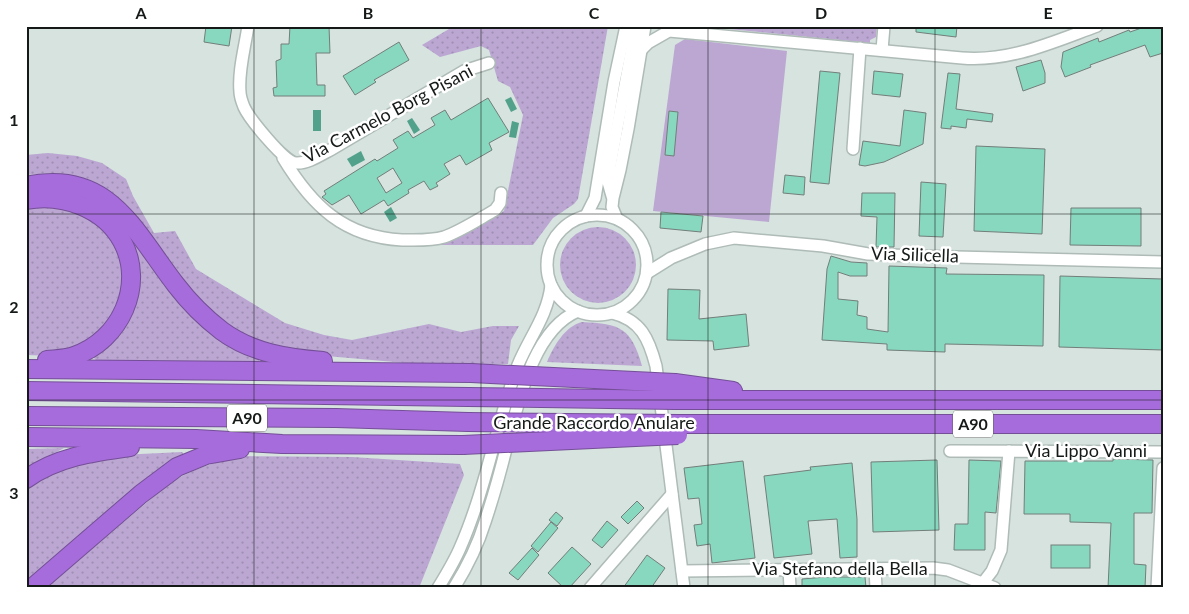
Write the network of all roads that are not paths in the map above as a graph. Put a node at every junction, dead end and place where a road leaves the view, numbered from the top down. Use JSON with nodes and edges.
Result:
{"nodes":[{"id":1,"x":248,"y":26,"type":"edge"},
{"id":2,"x":626,"y":26,"type":"edge"},
{"id":3,"x":636,"y":26,"type":"edge"},
{"id":4,"x":645,"y":26,"type":"edge"},
{"id":5,"x":884,"y":26,"type":"edge"},
{"id":6,"x":1097,"y":26,"type":"edge"},
{"id":7,"x":666,"y":29,"type":"edge"},
{"id":8,"x":860,"y":48,"type":"junction"},
{"id":9,"x":641,"y":50,"type":"junction"},
{"id":10,"x":882,"y":50,"type":"junction"},
{"id":11,"x":490,"y":63,"type":"dead end"},
{"id":12,"x":276,"y":148,"type":"junction"},
{"id":13,"x":853,"y":149,"type":"dead end"},
{"id":14,"x":26,"y":186,"type":"edge"},
{"id":15,"x":501,"y":193,"type":"dead end"},
{"id":16,"x":613,"y":198,"type":"junction"},
{"id":17,"x":26,"y":200,"type":"edge"},
{"id":18,"x":586,"y":216,"type":"junction"},
{"id":19,"x":617,"y":219,"type":"junction"},
{"id":20,"x":645,"y":248,"type":"junction"},
{"id":21,"x":671,"y":258,"type":"junction"},
{"id":22,"x":1163,"y":262,"type":"edge"},
{"id":23,"x":647,"y":273,"type":"junction"},
{"id":24,"x":551,"y":284,"type":"junction"},
{"id":25,"x":635,"y":298,"type":"junction"},
{"id":26,"x":578,"y":311,"type":"junction"},
{"id":27,"x":612,"y":313,"type":"junction"},
{"id":28,"x":638,"y":326,"type":"junction"},
{"id":29,"x":26,"y":362,"type":"edge"},
{"id":30,"x":26,"y":369,"type":"edge"},
{"id":31,"x":367,"y":372,"type":"junction"},
{"id":32,"x":26,"y":391,"type":"edge"},
{"id":33,"x":675,"y":391,"type":"junction"},
{"id":34,"x":1163,"y":400,"type":"edge"},
{"id":35,"x":26,"y":416,"type":"edge"},
{"id":36,"x":1163,"y":424,"type":"edge"},
{"id":37,"x":678,"y":430,"type":"junction"},
{"id":38,"x":26,"y":436,"type":"edge"},
{"id":39,"x":196,"y":439,"type":"junction"},
{"id":40,"x":282,"y":444,"type":"junction"},
{"id":41,"x":1009,"y":451,"type":"junction"},
{"id":42,"x":950,"y":452,"type":"dead end"},
{"id":43,"x":1163,"y":452,"type":"edge"},
{"id":44,"x":1163,"y":468,"type":"edge"},
{"id":45,"x":26,"y":479,"type":"edge"},
{"id":46,"x":672,"y":494,"type":"junction"},
{"id":47,"x":789,"y":569,"type":"junction"},
{"id":48,"x":876,"y":569,"type":"junction"},
{"id":49,"x":682,"y":571,"type":"junction"},
{"id":50,"x":965,"y":582,"type":"edge"},
{"id":51,"x":982,"y":584,"type":"junction"},
{"id":52,"x":32,"y":588,"type":"edge"},
{"id":53,"x":438,"y":588,"type":"edge"},
{"id":54,"x":454,"y":588,"type":"edge"},
{"id":55,"x":590,"y":588,"type":"edge"},
{"id":56,"x":676,"y":588,"type":"edge"},
{"id":57,"x":684,"y":588,"type":"edge"},
{"id":58,"x":790,"y":588,"type":"edge"},
{"id":59,"x":876,"y":588,"type":"edge"},
{"id":60,"x":995,"y":588,"type":"edge"},
{"id":61,"x":1157,"y":588,"type":"edge"}],
"edges":[{"from":1,"to":12,"type":"street","name":"Via Carmelo Borg Pisani"},
{"from":2,"to":18,"type":"street"},
{"from":3,"to":16,"type":"street"},
{"from":4,"to":9,"type":"street"},
{"from":5,"to":10,"type":"street"},
{"from":6,"to":10,"type":"street"},
{"from":7,"to":8,"type":"street"},
{"from":7,"to":9,"type":"street"},
{"from":8,"to":10,"type":"street"},
{"from":8,"to":13,"type":"street"},
{"from":9,"to":16,"type":"street"},
{"from":11,"to":12,"type":"street","name":"Via Carmelo Borg Pisani"},
{"from":12,"to":15,"type":"street"},
{"from":14,"to":31,"type":"highway"},
{"from":16,"to":19,"type":"street"},
{"from":17,"to":29,"type":"highway"},
{"from":18,"to":19,"type":"street"},
{"from":18,"to":24,"type":"street"},
{"from":19,"to":20,"type":"street"},
{"from":20,"to":21,"type":"street"},
{"from":20,"to":23,"type":"street"},
{"from":21,"to":22,"type":"street","name":"Via Silicella"},
{"from":21,"to":23,"type":"street","name":"Via Silicella"},
{"from":23,"to":25,"type":"street"},
{"from":24,"to":26,"type":"street"},
{"from":24,"to":53,"type":"street"},
{"from":25,"to":27,"type":"street"},
{"from":25,"to":28,"type":"street"},
{"from":26,"to":27,"type":"street"},
{"from":26,"to":54,"type":"street"},
{"from":27,"to":28,"type":"street"},
{"from":28,"to":46,"type":"street"},
{"from":30,"to":31,"type":"highway"},
{"from":31,"to":33,"type":"highway","bridge":true},
{"from":32,"to":33,"type":"highway","name":"Grande Raccordo Anulare","number":"A90","bridge":true},
{"from":33,"to":34,"type":"highway","name":"Grande Raccordo Anulare","number":"A90"},
{"from":35,"to":37,"type":"highway","name":"Grande Raccordo Anulare","number":"A90","bridge":true},
{"from":36,"to":37,"type":"highway","name":"Grande Raccordo Anulare","number":"A90"},
{"from":37,"to":40,"type":"highway","bridge":true},
{"from":38,"to":39,"type":"highway"},
{"from":39,"to":40,"type":"highway"},
{"from":39,"to":45,"type":"highway"},
{"from":40,"to":52,"type":"highway"},
{"from":41,"to":42,"type":"street","name":"Via Lippo Vanni"},
{"from":41,"to":43,"type":"street","name":"Via Lippo Vanni"},
{"from":41,"to":51,"type":"street","name":"Via Lippo Vanni"},
{"from":44,"to":61,"type":"street"},
{"from":46,"to":49,"type":"street"},
{"from":46,"to":55,"type":"street"},
{"from":47,"to":48,"type":"street","name":"Via Stefano della Bella"},
{"from":47,"to":49,"type":"street","name":"Via Stefano della Bella"},
{"from":47,"to":58,"type":"street"},
{"from":48,"to":50,"type":"street","name":"Via Stefano della Bella"},
{"from":48,"to":59,"type":"street"},
{"from":49,"to":56,"type":"street"},
{"from":49,"to":57,"type":"street"},
{"from":50,"to":51,"type":"street","name":"Via Stefano della Bella"},
{"from":51,"to":60,"type":"street","name":"Via Stefano della Bella"}]}
